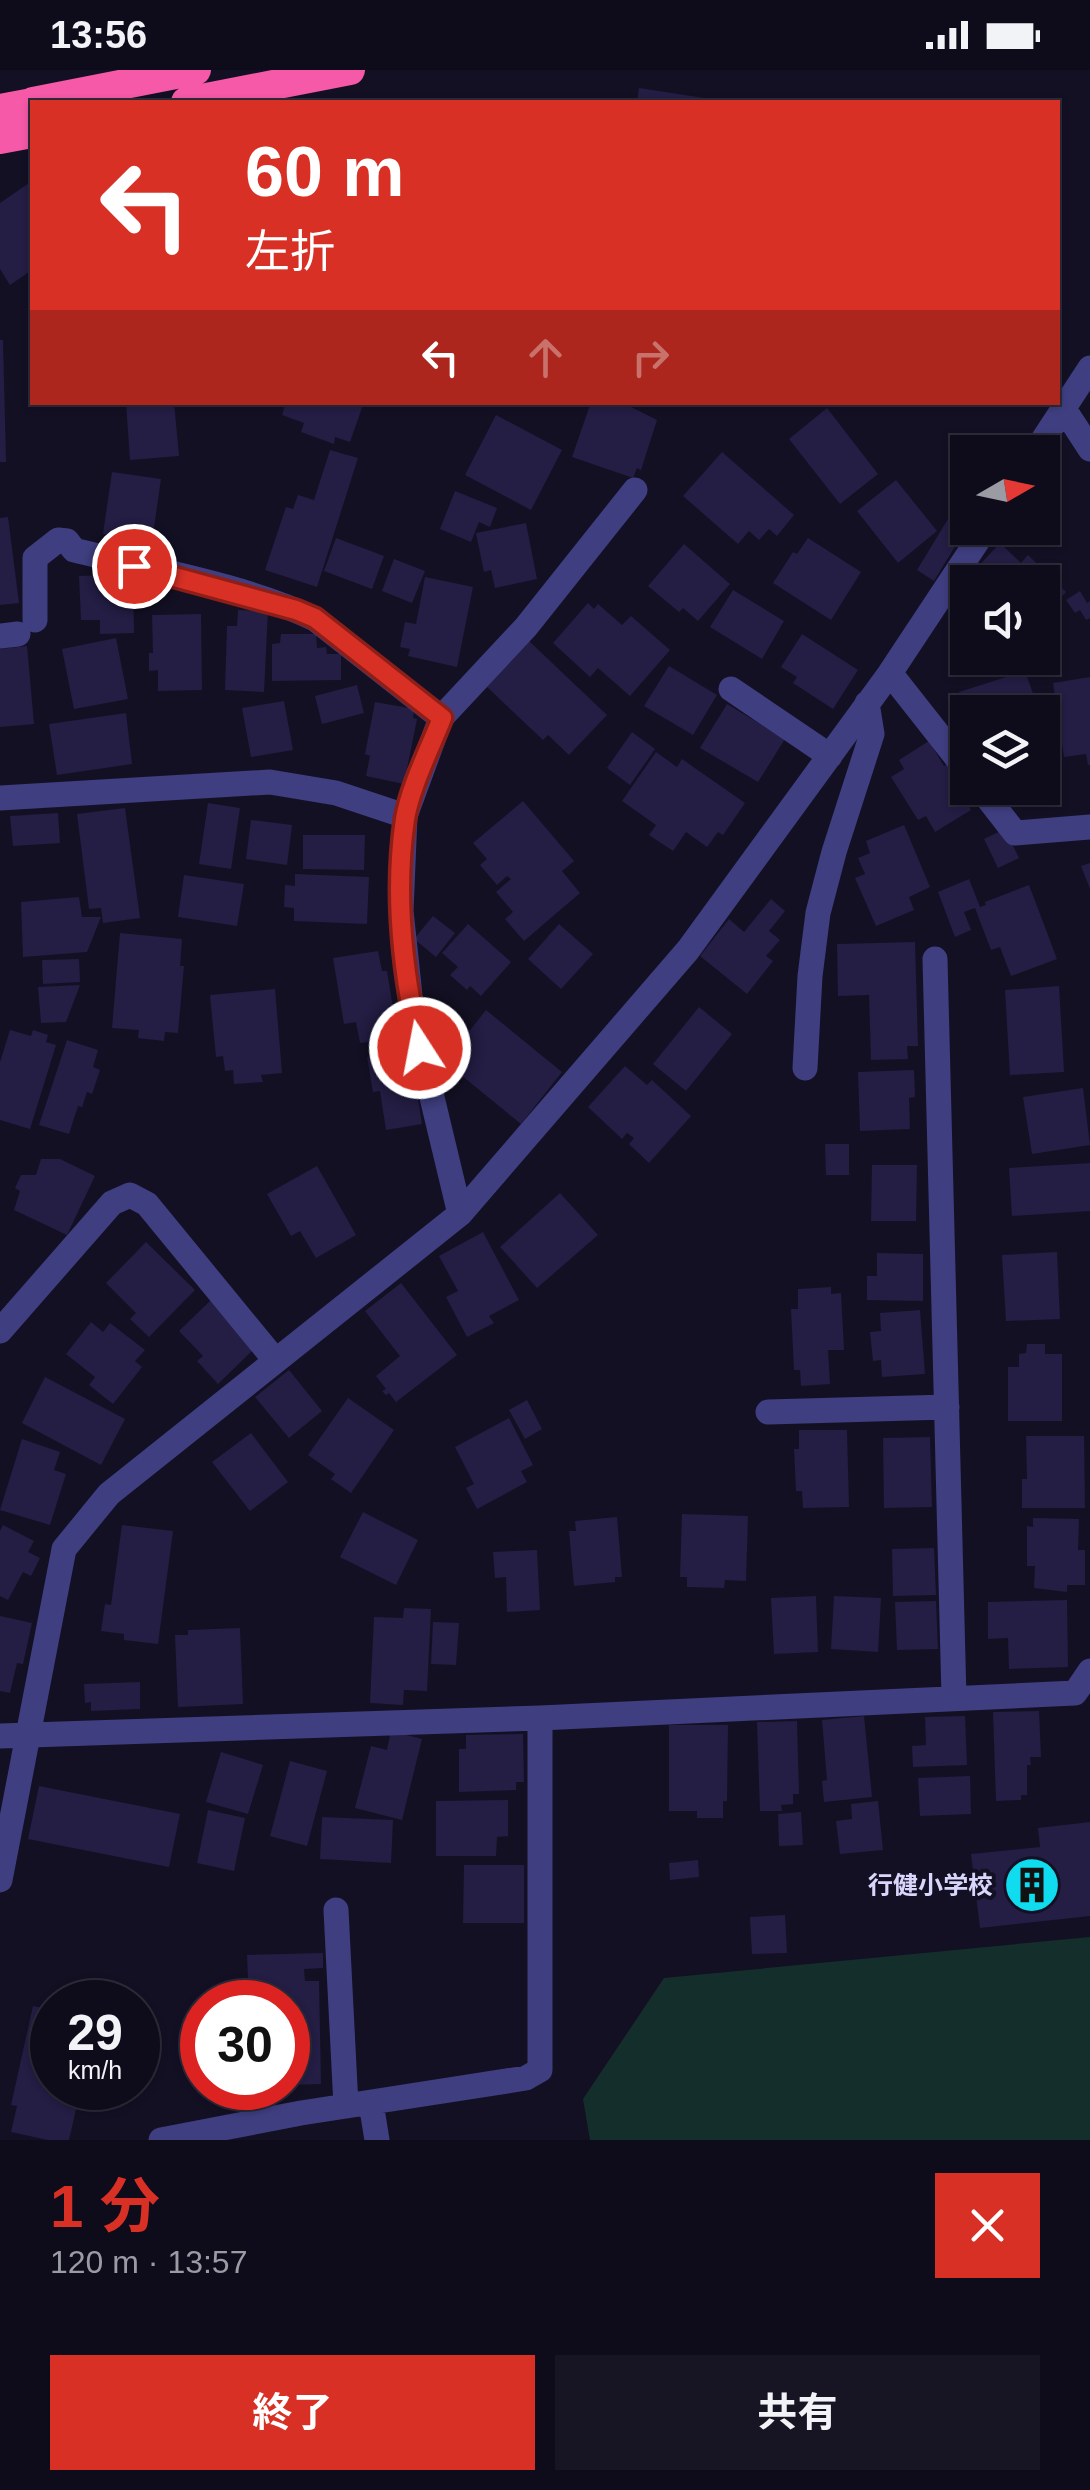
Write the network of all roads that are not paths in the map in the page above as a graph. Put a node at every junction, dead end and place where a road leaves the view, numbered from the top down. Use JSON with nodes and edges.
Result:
{"nodes":[{"id":1,"x":196,"y":70,"type":"edge"},
{"id":2,"x":350,"y":70,"type":"edge"},
{"id":3,"x":243,"y":97,"type":"edge"},
{"id":4,"x":48,"y":100,"type":"edge"},
{"id":5,"x":209,"y":100,"type":"edge"},
{"id":6,"x":30,"y":104,"type":"edge"},
{"id":7,"x":0,"y":109,"type":"edge"},
{"id":8,"x":30,"y":133,"type":"edge"},
{"id":9,"x":0,"y":139,"type":"edge"},
{"id":10,"x":1090,"y":368,"type":"edge"},
{"id":11,"x":1064,"y":409,"type":"junction"},
{"id":12,"x":1047,"y":435,"type":"edge"},
{"id":13,"x":1090,"y":448,"type":"edge"},
{"id":14,"x":635,"y":490,"type":"dead end"},
{"id":15,"x":975,"y":545,"type":"edge"},
{"id":16,"x":18,"y":630,"type":"edge"},
{"id":17,"x":890,"y":673,"type":"junction"},
{"id":18,"x":731,"y":689,"type":"dead end"},
{"id":19,"x":868,"y":703,"type":"junction"},
{"id":20,"x":442,"y":718,"type":"junction"},
{"id":21,"x":950,"y":749,"type":"edge"},
{"id":22,"x":830,"y":756,"type":"junction"},
{"id":23,"x":0,"y":798,"type":"edge"},
{"id":24,"x":994,"y":805,"type":"edge"},
{"id":25,"x":405,"y":816,"type":"junction"},
{"id":26,"x":1090,"y":827,"type":"edge"},
{"id":27,"x":935,"y":959,"type":"dead end"},
{"id":28,"x":805,"y":1068,"type":"dead end"},
{"id":29,"x":460,"y":1214,"type":"junction"},
{"id":30,"x":0,"y":1331,"type":"edge"},
{"id":31,"x":276,"y":1360,"type":"junction"},
{"id":32,"x":947,"y":1408,"type":"junction"},
{"id":33,"x":768,"y":1412,"type":"dead end"},
{"id":34,"x":1090,"y":1672,"type":"edge"},
{"id":35,"x":954,"y":1698,"type":"junction"},
{"id":36,"x":540,"y":1718,"type":"junction"},
{"id":37,"x":0,"y":1736,"type":"edge"},
{"id":38,"x":28,"y":1736,"type":"junction"},
{"id":39,"x":0,"y":1880,"type":"edge"},
{"id":40,"x":336,"y":1910,"type":"dead end"},
{"id":41,"x":359,"y":2104,"type":"junction"},
{"id":42,"x":161,"y":2140,"type":"edge"},
{"id":43,"x":377,"y":2140,"type":"edge"}],
"edges":[{"from":1,"to":4,"type":"highway"},
{"from":2,"to":3,"type":"highway"},
{"from":3,"to":5,"type":"highway"},
{"from":6,"to":7,"type":"highway"},
{"from":8,"to":9,"type":"highway"},
{"from":10,"to":11,"type":"street"},
{"from":11,"to":12,"type":"street"},
{"from":11,"to":13,"type":"street"},
{"from":14,"to":20,"type":"street"},
{"from":15,"to":17,"type":"street"},
{"from":16,"to":20,"type":"street"},
{"from":17,"to":19,"type":"street"},
{"from":17,"to":21,"type":"street"},
{"from":18,"to":22,"type":"street"},
{"from":19,"to":22,"type":"street"},
{"from":19,"to":28,"type":"street"},
{"from":20,"to":25,"type":"street"},
{"from":22,"to":29,"type":"street"},
{"from":23,"to":25,"type":"street"},
{"from":24,"to":26,"type":"street"},
{"from":25,"to":29,"type":"street"},
{"from":27,"to":32,"type":"street"},
{"from":29,"to":31,"type":"street"},
{"from":30,"to":31,"type":"street"},
{"from":31,"to":38,"type":"street"},
{"from":32,"to":33,"type":"street"},
{"from":32,"to":35,"type":"street"},
{"from":34,"to":35,"type":"street"},
{"from":35,"to":36,"type":"street"},
{"from":36,"to":38,"type":"street"},
{"from":36,"to":41,"type":"street"},
{"from":37,"to":38,"type":"street"},
{"from":38,"to":39,"type":"street"},
{"from":40,"to":41,"type":"street"},
{"from":41,"to":42,"type":"street"},
{"from":41,"to":43,"type":"street"}]}
